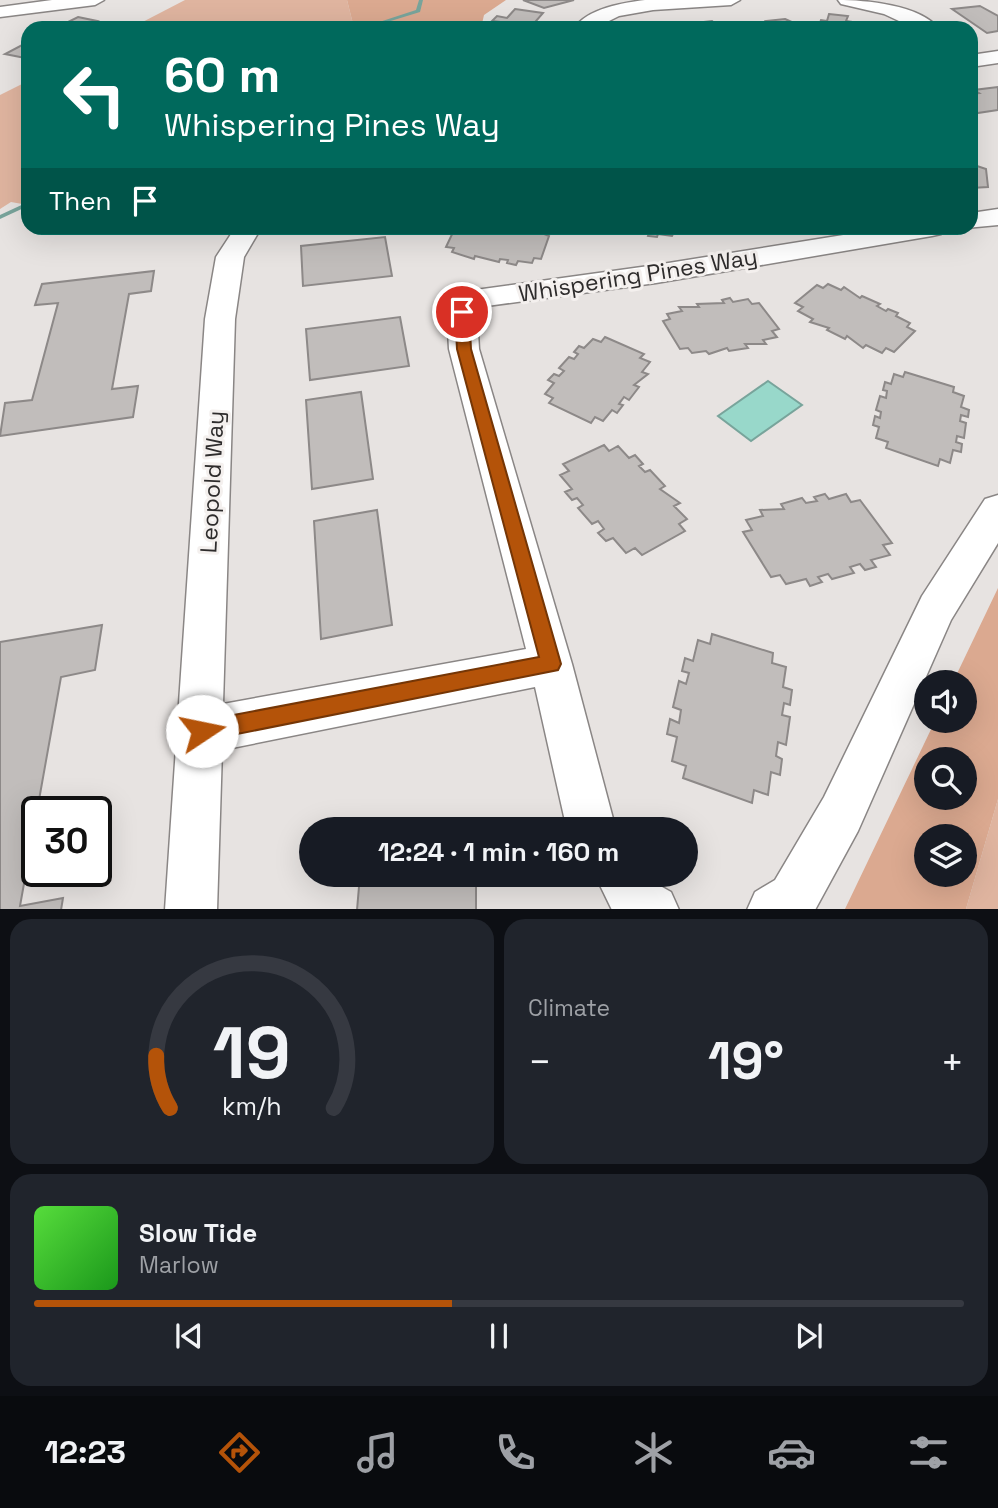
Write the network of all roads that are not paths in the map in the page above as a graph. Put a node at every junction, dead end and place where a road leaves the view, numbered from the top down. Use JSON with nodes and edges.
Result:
{"nodes":[{"id":1,"x":95,"y":0,"type":"edge"},
{"id":2,"x":731,"y":0,"type":"edge"},
{"id":3,"x":846,"y":0,"type":"edge"},
{"id":4,"x":0,"y":12,"type":"edge"},
{"id":5,"x":592,"y":21,"type":"edge"},
{"id":6,"x":914,"y":21,"type":"edge"},
{"id":7,"x":998,"y":217,"type":"edge"},
{"id":8,"x":978,"y":220,"type":"edge"},
{"id":9,"x":243,"y":235,"type":"edge"},
{"id":10,"x":890,"y":235,"type":"edge"},
{"id":11,"x":998,"y":510,"type":"edge"},
{"id":12,"x":551,"y":664,"type":"junction"},
{"id":13,"x":202,"y":731,"type":"junction"},
{"id":14,"x":589,"y":817,"type":"edge"},
{"id":15,"x":628,"y":887,"type":"edge"},
{"id":16,"x":191,"y":909,"type":"edge"},
{"id":17,"x":653,"y":909,"type":"edge"},
{"id":18,"x":774,"y":909,"type":"edge"}],
"edges":[{"from":1,"to":4,"type":"street"},
{"from":2,"to":5,"type":"street"},
{"from":3,"to":6,"type":"street"},
{"from":7,"to":8,"type":"street"},
{"from":9,"to":13,"type":"street","name":"Leopold Way"},
{"from":10,"to":12,"type":"street","name":"Whispering Pines Way"},
{"from":11,"to":18,"type":"street"},
{"from":12,"to":13,"type":"street"},
{"from":12,"to":14,"type":"street","name":"Whispering Pines Way"},
{"from":13,"to":16,"type":"street","name":"Leopold Way"},
{"from":15,"to":17,"type":"street"}]}
